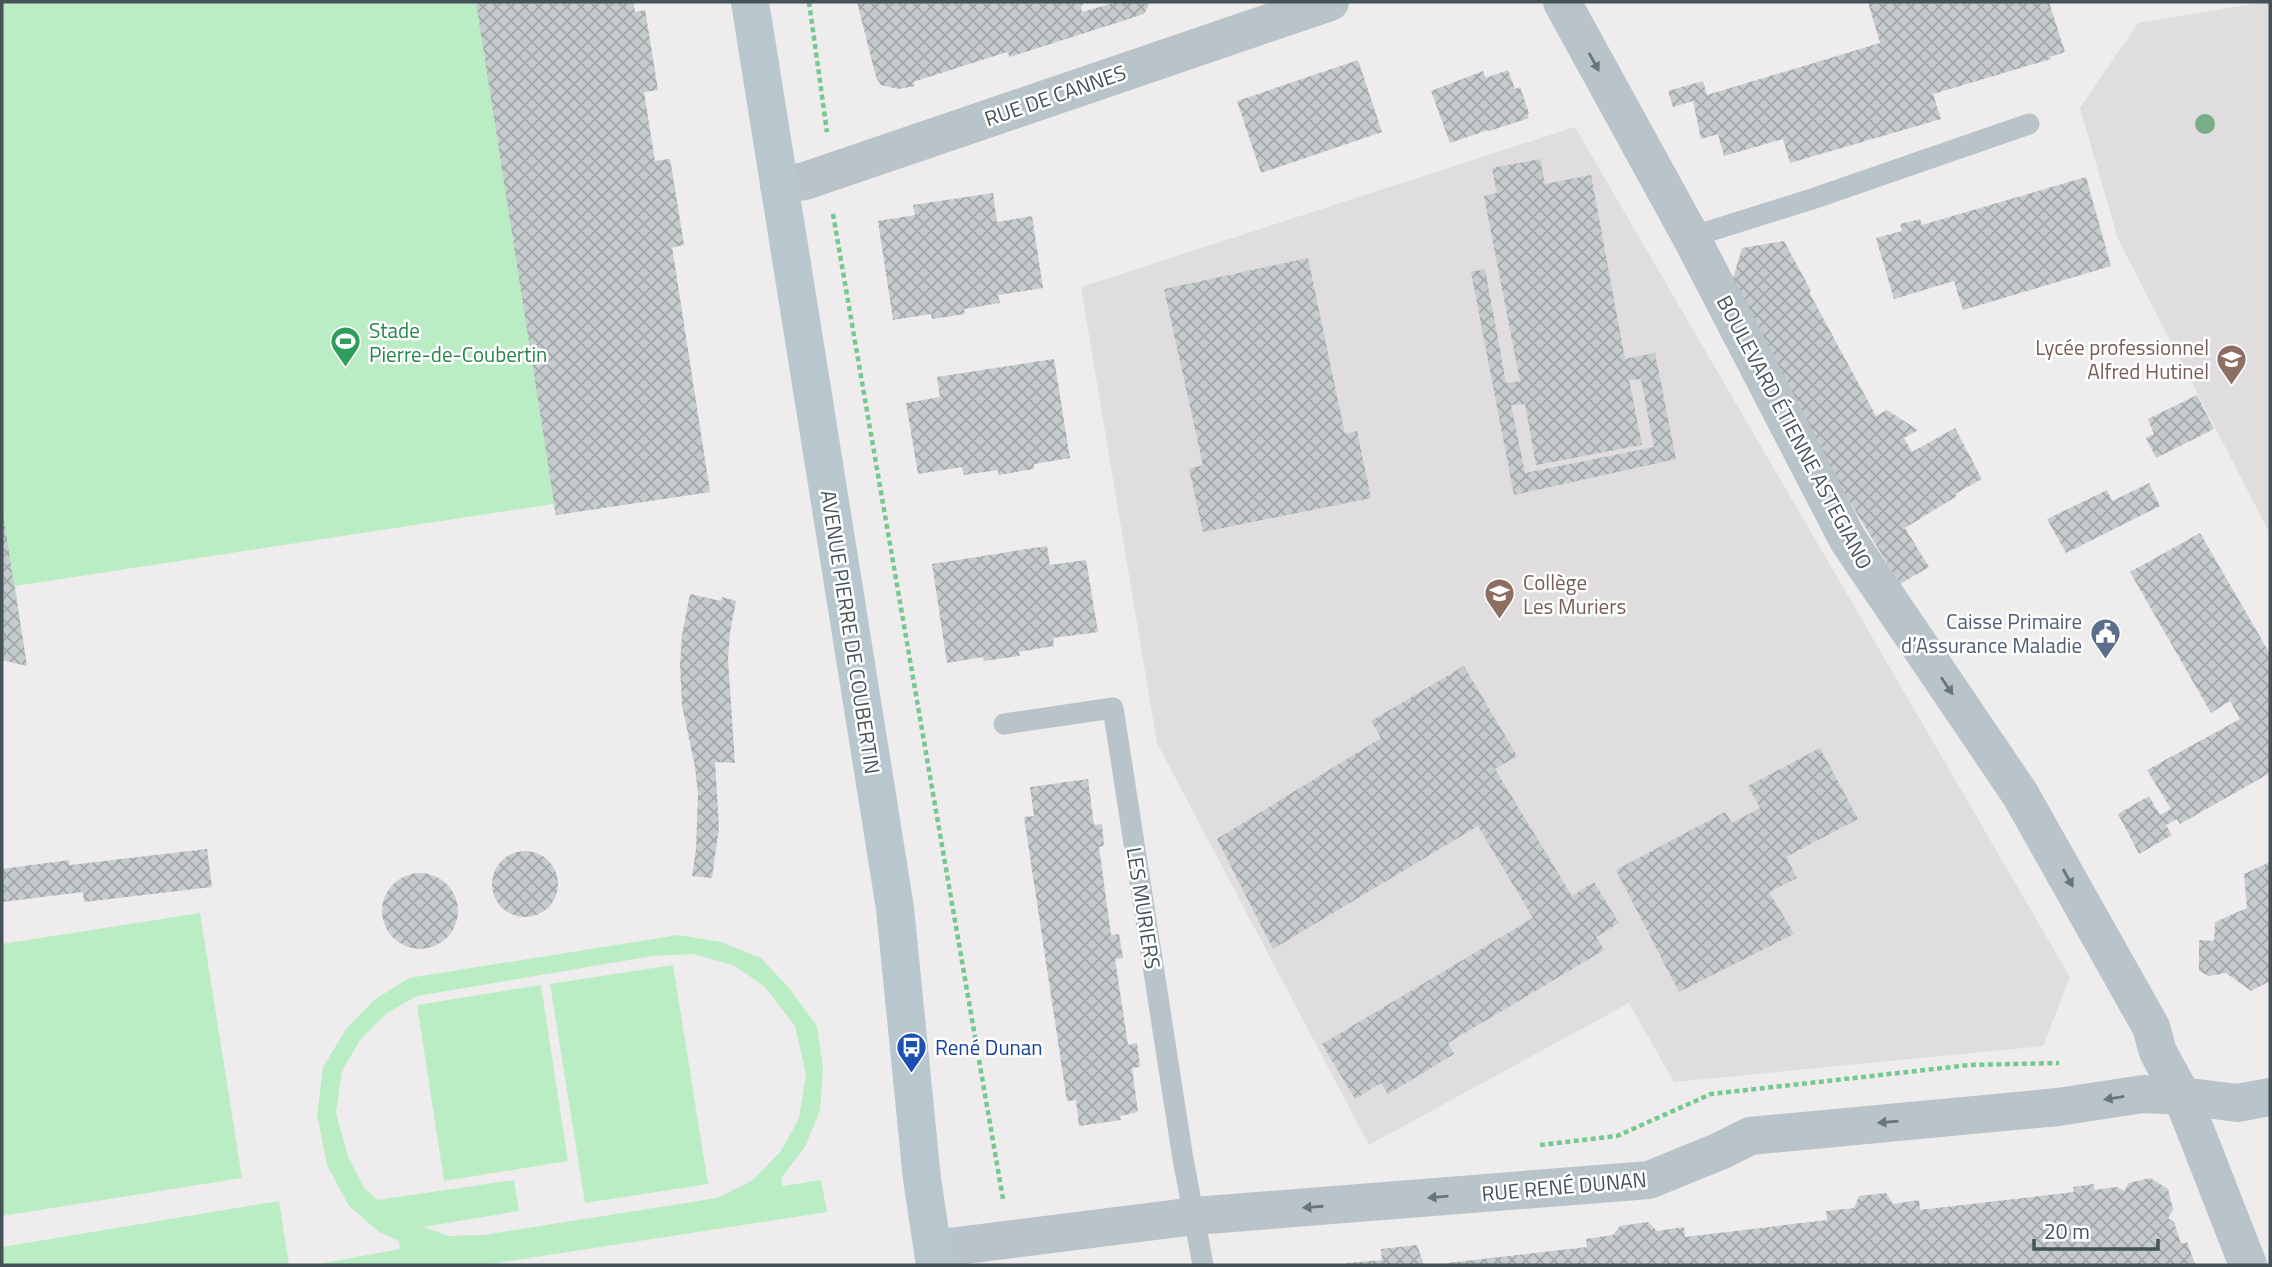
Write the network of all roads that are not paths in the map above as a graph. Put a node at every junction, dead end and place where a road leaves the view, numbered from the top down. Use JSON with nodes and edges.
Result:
{"nodes":[{"id":1,"x":750,"y":2,"type":"edge"},
{"id":2,"x":1330,"y":2,"type":"edge"},
{"id":3,"x":1562,"y":2,"type":"edge"},
{"id":4,"x":2029,"y":124,"type":"dead end"},
{"id":5,"x":779,"y":185,"type":"junction"},
{"id":6,"x":1690,"y":237,"type":"junction"},
{"id":7,"x":1004,"y":723,"type":"dead end"},
{"id":8,"x":2182,"y":1096,"type":"junction"},
{"id":9,"x":2270,"y":1097,"type":"edge"},
{"id":10,"x":1195,"y":1216,"type":"junction"},
{"id":11,"x":934,"y":1257,"type":"edge"},
{"id":12,"x":1203,"y":1265,"type":"edge"},
{"id":13,"x":2248,"y":1265,"type":"edge"}],
"edges":[{"from":1,"to":5,"type":"main road","name":"AVENUE PIERRE DE COUBERTIN"},
{"from":2,"to":5,"type":"street","name":"RUE DE CANNES"},
{"from":3,"to":6,"type":"street","name":"BOULEVARD ÉTIENNE ASTEGIANO","one_way":true},
{"from":4,"to":6,"type":"lane"},
{"from":5,"to":11,"type":"main road","name":"AVENUE PIERRE DE COUBERTIN"},
{"from":6,"to":8,"type":"street","name":"BOULEVARD ÉTIENNE ASTEGIANO","one_way":true},
{"from":7,"to":10,"type":"lane","name":"LES MURIERS"},
{"from":8,"to":9,"type":"street","name":"RUE RENÉ DUNAN"},
{"from":8,"to":10,"type":"street","name":"RUE RENÉ DUNAN","one_way":true},
{"from":8,"to":13,"type":"street","name":"BOULEVARD ÉTIENNE ASTEGIANO"},
{"from":10,"to":11,"type":"street","name":"RUE RENÉ DUNAN"},
{"from":10,"to":12,"type":"lane"}]}
